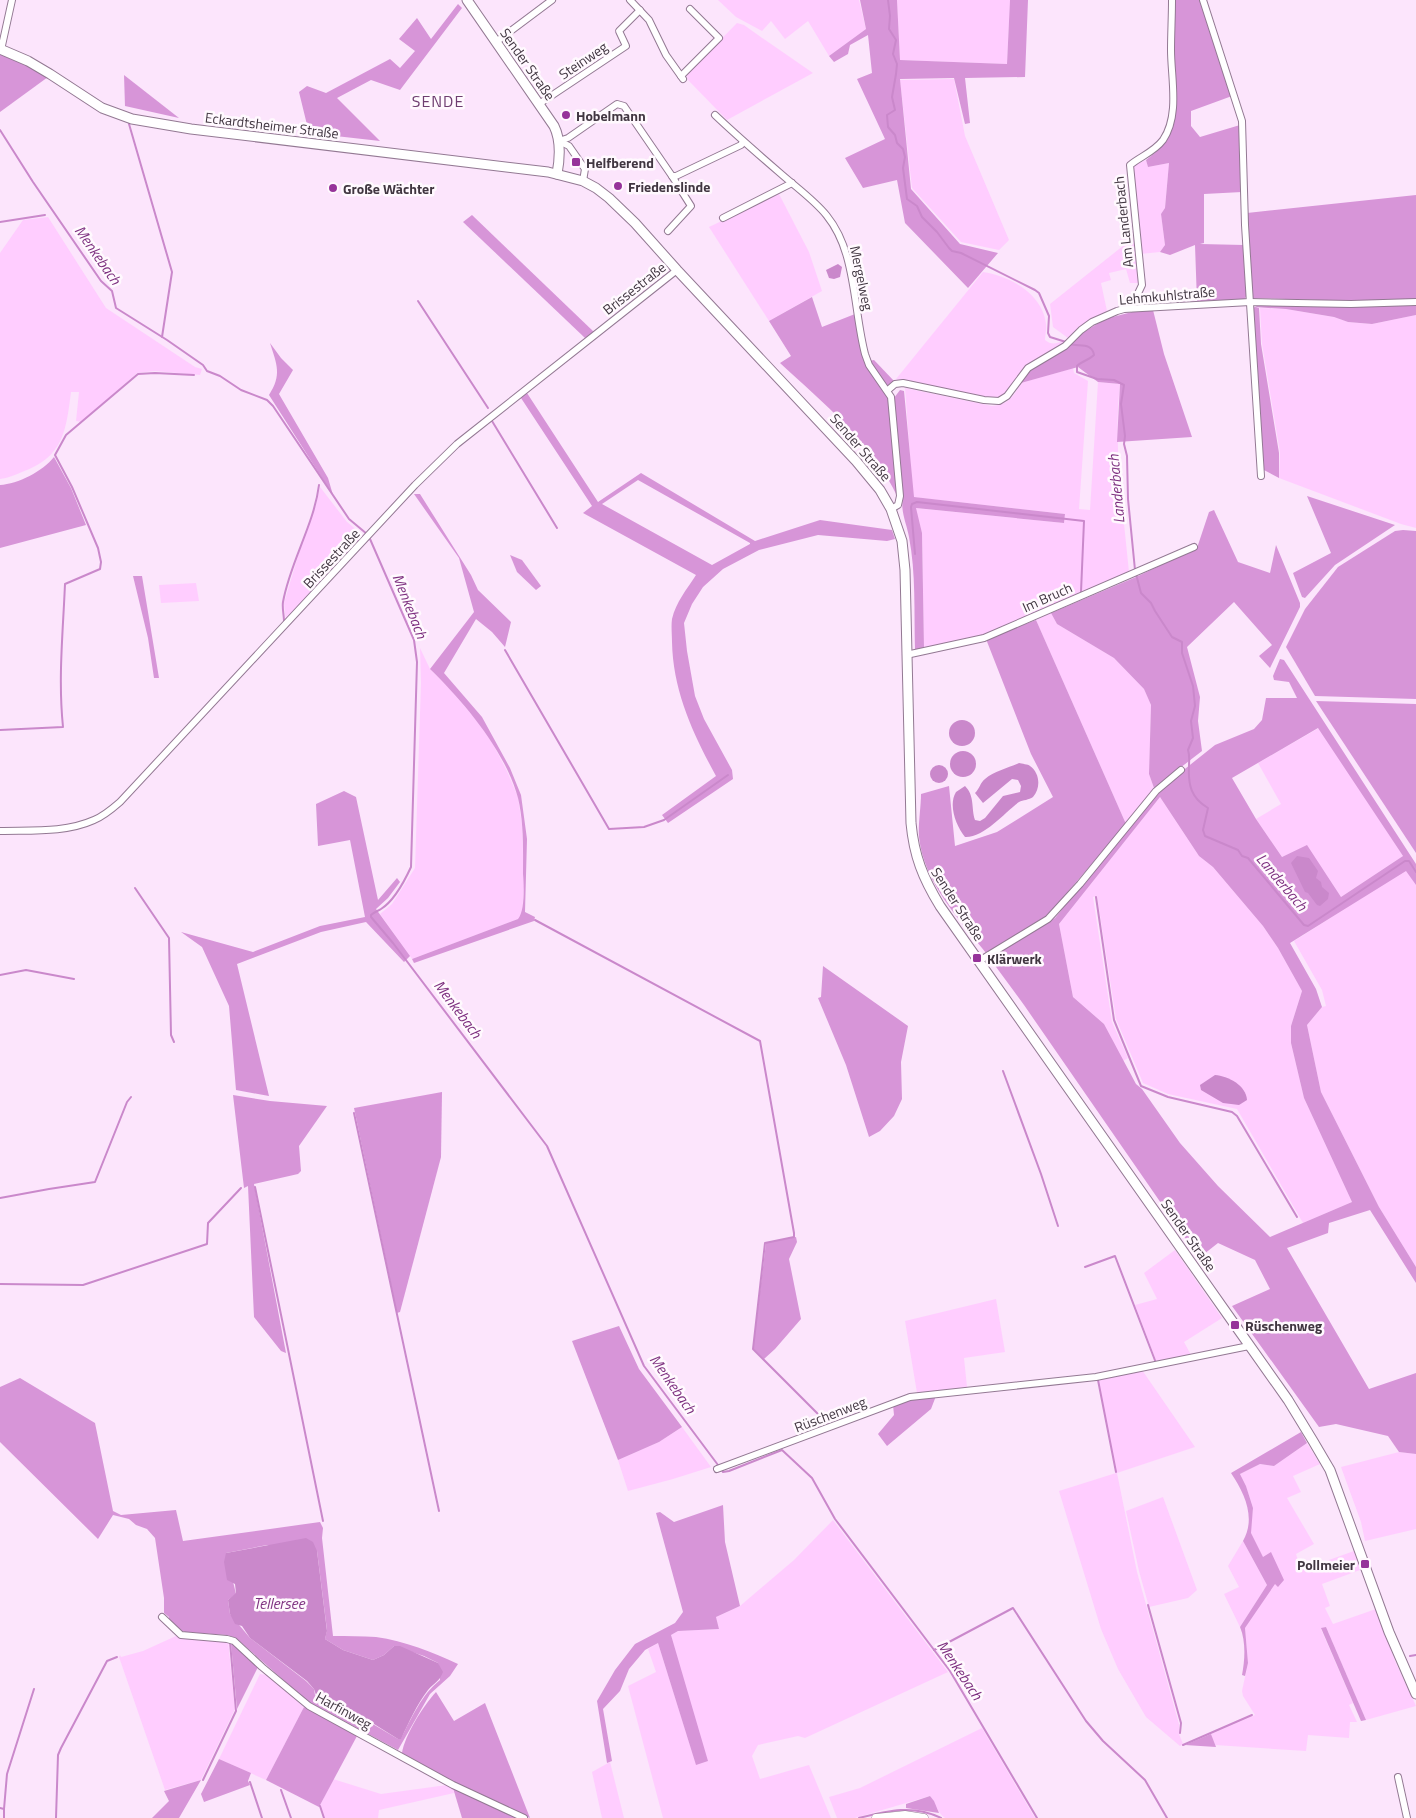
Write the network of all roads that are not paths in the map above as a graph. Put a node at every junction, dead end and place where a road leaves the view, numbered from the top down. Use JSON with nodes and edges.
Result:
{"nodes":[{"id":1,"x":12,"y":0,"type":"edge"},
{"id":2,"x":467,"y":0,"type":"edge"},
{"id":3,"x":552,"y":0,"type":"edge"},
{"id":4,"x":630,"y":0,"type":"edge"},
{"id":5,"x":1172,"y":0,"type":"edge"},
{"id":6,"x":1203,"y":0,"type":"edge"},
{"id":7,"x":690,"y":9,"type":"dead end"},
{"id":8,"x":640,"y":10,"type":"junction"},
{"id":9,"x":496,"y":42,"type":"junction"},
{"id":10,"x":1,"y":50,"type":"edge"},
{"id":11,"x":539,"y":104,"type":"junction"},
{"id":12,"x":714,"y":115,"type":"dead end"},
{"id":13,"x":743,"y":142,"type":"junction"},
{"id":14,"x":559,"y":144,"type":"junction"},
{"id":15,"x":553,"y":173,"type":"junction"},
{"id":16,"x":672,"y":176,"type":"junction"},
{"id":17,"x":583,"y":181,"type":"junction"},
{"id":18,"x":792,"y":183,"type":"junction"},
{"id":19,"x":723,"y":218,"type":"dead end"},
{"id":20,"x":668,"y":230,"type":"dead end"},
{"id":21,"x":677,"y":270,"type":"junction"},
{"id":22,"x":1250,"y":302,"type":"junction"},
{"id":23,"x":1416,"y":302,"type":"edge"},
{"id":24,"x":1131,"y":308,"type":"junction"},
{"id":25,"x":888,"y":390,"type":"junction"},
{"id":26,"x":1261,"y":476,"type":"dead end"},
{"id":27,"x":891,"y":509,"type":"junction"},
{"id":28,"x":1194,"y":546,"type":"dead end"},
{"id":29,"x":906,"y":655,"type":"junction"},
{"id":30,"x":1181,"y":770,"type":"dead end"},
{"id":31,"x":0,"y":831,"type":"edge"},
{"id":32,"x":979,"y":961,"type":"junction"},
{"id":33,"x":1249,"y":1346,"type":"junction"},
{"id":34,"x":717,"y":1469,"type":"dead end"},
{"id":35,"x":162,"y":1617,"type":"dead end"},
{"id":36,"x":1416,"y":1694,"type":"edge"},
{"id":37,"x":1398,"y":1777,"type":"dead end"},
{"id":38,"x":524,"y":1818,"type":"edge"},
{"id":39,"x":876,"y":1818,"type":"edge"},
{"id":40,"x":924,"y":1818,"type":"edge"},
{"id":41,"x":1407,"y":1818,"type":"edge"}],
"edges":[{"from":1,"to":10,"type":"street"},
{"from":2,"to":9,"type":"main road","name":"Sender Straße"},
{"from":3,"to":9,"type":"street"},
{"from":4,"to":8,"type":"street"},
{"from":5,"to":24,"type":"street","name":"Am Landerbach"},
{"from":6,"to":22,"type":"street"},
{"from":7,"to":8,"type":"street"},
{"from":8,"to":11,"type":"street","name":"Steinweg"},
{"from":9,"to":11,"type":"main road","name":"Sender Straße"},
{"from":10,"to":15,"type":"main road","name":"Eckardtsheimer Straße"},
{"from":11,"to":14,"type":"main road","name":"Sender Straße"},
{"from":12,"to":13,"type":"street","name":"Mergelweg"},
{"from":13,"to":16,"type":"street"},
{"from":13,"to":18,"type":"street","name":"Mergelweg"},
{"from":14,"to":15,"type":"main road"},
{"from":14,"to":16,"type":"street"},
{"from":14,"to":17,"type":"street"},
{"from":15,"to":17,"type":"main road","name":"Sender Straße"},
{"from":16,"to":20,"type":"street"},
{"from":17,"to":21,"type":"main road","name":"Sender Straße"},
{"from":18,"to":19,"type":"street"},
{"from":18,"to":25,"type":"street","name":"Mergelweg"},
{"from":21,"to":27,"type":"main road","name":"Sender Straße"},
{"from":21,"to":31,"type":"street","name":"Brissestraße"},
{"from":22,"to":23,"type":"street","name":"Lehmkuhlstraße"},
{"from":22,"to":24,"type":"street","name":"Lehmkuhlstraße"},
{"from":22,"to":26,"type":"street"},
{"from":24,"to":25,"type":"street","name":"Lehmkuhlstraße"},
{"from":25,"to":27,"type":"street"},
{"from":27,"to":29,"type":"main road","name":"Sender Straße"},
{"from":28,"to":29,"type":"street","name":"Im Bruch"},
{"from":29,"to":32,"type":"main road","name":"Sender Straße"},
{"from":30,"to":32,"type":"street"},
{"from":32,"to":33,"type":"main road","name":"Sender Straße"},
{"from":33,"to":34,"type":"street","name":"Rüschenweg"},
{"from":33,"to":36,"type":"main road","name":"Sender Straße"},
{"from":35,"to":38,"type":"street","name":"Harfinweg"},
{"from":37,"to":41,"type":"street"},
{"from":39,"to":40,"type":"street"}]}
